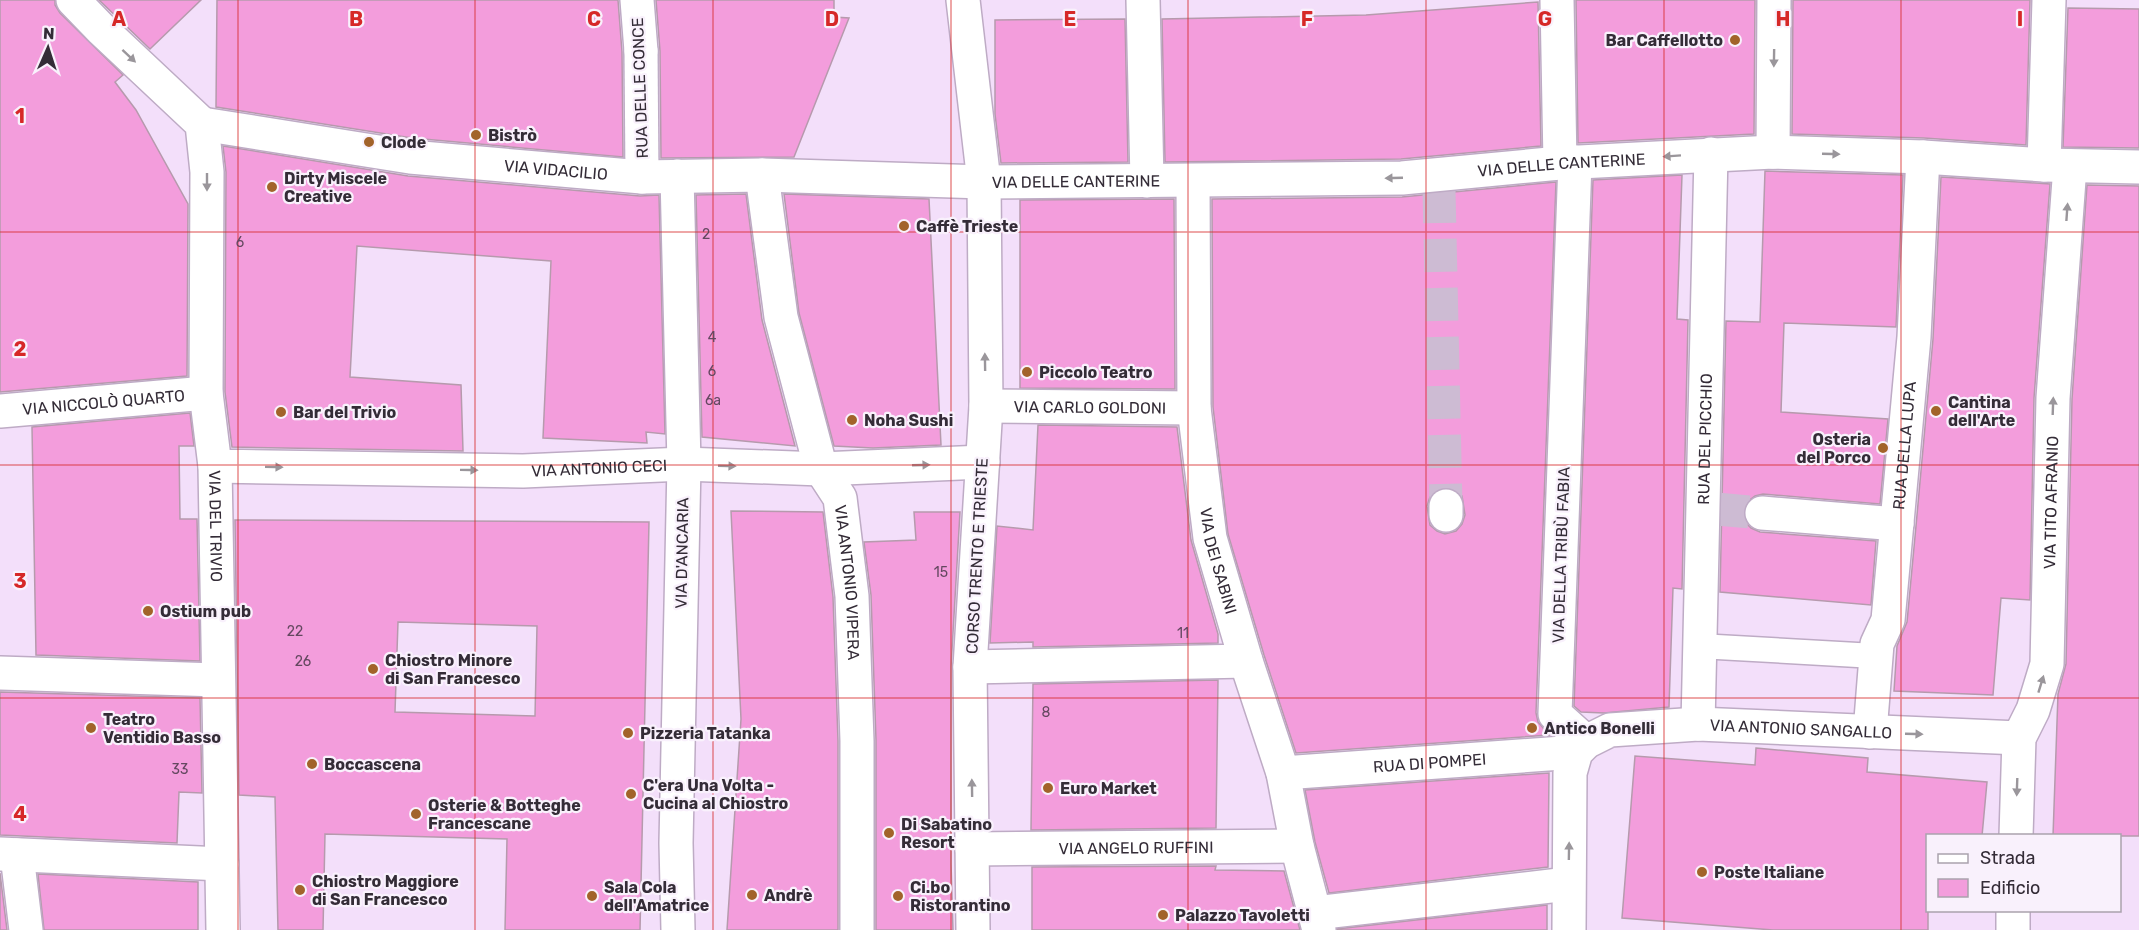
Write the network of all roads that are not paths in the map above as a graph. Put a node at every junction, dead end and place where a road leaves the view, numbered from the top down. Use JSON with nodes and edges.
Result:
{"nodes":[{"id":1,"x":73,"y":0,"type":"edge"},
{"id":2,"x":637,"y":0,"type":"edge"},
{"id":3,"x":963,"y":0,"type":"edge"},
{"id":4,"x":1143,"y":0,"type":"edge"},
{"id":5,"x":1557,"y":0,"type":"edge"},
{"id":6,"x":1774,"y":0,"type":"edge"},
{"id":7,"x":2049,"y":0,"type":"edge"},
{"id":8,"x":202,"y":124,"type":"junction"},
{"id":9,"x":1773,"y":152,"type":"junction"},
{"id":10,"x":1711,"y":154,"type":"junction"},
{"id":11,"x":1923,"y":157,"type":"junction"},
{"id":12,"x":1568,"y":163,"type":"junction"},
{"id":13,"x":2057,"y":165,"type":"junction"},
{"id":14,"x":2139,"y":167,"type":"edge"},
{"id":15,"x":677,"y":176,"type":"junction"},
{"id":16,"x":762,"y":176,"type":"junction"},
{"id":17,"x":642,"y":177,"type":"junction"},
{"id":18,"x":1193,"y":181,"type":"junction"},
{"id":19,"x":984,"y":182,"type":"junction"},
{"id":20,"x":1147,"y":182,"type":"junction"},
{"id":21,"x":206,"y":393,"type":"junction"},
{"id":22,"x":986,"y":406,"type":"junction"},
{"id":23,"x":1194,"y":408,"type":"junction"},
{"id":24,"x":0,"y":411,"type":"edge"},
{"id":25,"x":983,"y":462,"type":"junction"},
{"id":26,"x":684,"y":464,"type":"junction"},
{"id":27,"x":215,"y":466,"type":"junction"},
{"id":28,"x":821,"y":469,"type":"junction"},
{"id":29,"x":1762,"y":513,"type":"tunnel mouth"},
{"id":30,"x":1897,"y":524,"type":"junction"},
{"id":31,"x":1699,"y":646,"type":"junction"},
{"id":32,"x":1875,"y":656,"type":"junction"},
{"id":33,"x":1246,"y":661,"type":"junction"},
{"id":34,"x":970,"y":667,"type":"junction"},
{"id":35,"x":0,"y":673,"type":"edge"},
{"id":36,"x":218,"y":680,"type":"junction"},
{"id":37,"x":1698,"y":723,"type":"junction"},
{"id":38,"x":1870,"y":732,"type":"junction"},
{"id":39,"x":2019,"y":738,"type":"junction"},
{"id":40,"x":1581,"y":747,"type":"junction"},
{"id":41,"x":1283,"y":773,"type":"junction"},
{"id":42,"x":2016,"y":834,"type":"edge"},
{"id":43,"x":1297,"y":846,"type":"junction"},
{"id":44,"x":972,"y":849,"type":"junction"},
{"id":45,"x":9,"y":855,"type":"edge"},
{"id":46,"x":222,"y":864,"type":"junction"},
{"id":47,"x":1568,"y":884,"type":"junction"},
{"id":48,"x":2013,"y":912,"type":"edge"},
{"id":49,"x":1317,"y":921,"type":"edge"},
{"id":50,"x":26,"y":930,"type":"edge"},
{"id":51,"x":223,"y":930,"type":"edge"},
{"id":52,"x":678,"y":930,"type":"edge"},
{"id":53,"x":857,"y":930,"type":"edge"},
{"id":54,"x":973,"y":930,"type":"edge"},
{"id":55,"x":1569,"y":930,"type":"edge"},
{"id":56,"x":2013,"y":930,"type":"edge"}],
"edges":[{"from":1,"to":8,"type":"street","one_way":true},
{"from":2,"to":17,"type":"street","name":"RUA DELLE CONCE"},
{"from":3,"to":19,"type":"street","name":"CORSO TRENTO E TRIESTE"},
{"from":4,"to":20,"type":"street"},
{"from":5,"to":12,"type":"street","name":"VIA DELLA TRIBÙ FABIA"},
{"from":6,"to":9,"type":"street","one_way":true},
{"from":7,"to":13,"type":"street","name":"VIA TITO AFRANIO"},
{"from":8,"to":17,"type":"street","name":"VIA VIDACILIO"},
{"from":8,"to":21,"type":"street","name":"VIA DEL TRIVIO","one_way":true},
{"from":9,"to":10,"type":"street","name":"VIA DELLE CANTERINE"},
{"from":9,"to":11,"type":"street","name":"VIA DELLE CANTERINE","one_way":true},
{"from":10,"to":12,"type":"street","name":"VIA DELLE CANTERINE","one_way":true},
{"from":10,"to":31,"type":"street","name":"RUA DEL PICCHIO"},
{"from":11,"to":13,"type":"street","name":"VIA DELLE CANTERINE"},
{"from":11,"to":30,"type":"street","name":"RUA DELLA LUPA"},
{"from":12,"to":18,"type":"street","name":"VIA DELLE CANTERINE","one_way":true},
{"from":12,"to":40,"type":"street","name":"VIA DELLA TRIBÙ FABIA"},
{"from":13,"to":14,"type":"street","name":"VIA DELLE CANTERINE"},
{"from":39,"to":13,"type":"street","name":"VIA TITO AFRANIO","one_way":true},
{"from":15,"to":16,"type":"street","name":"VIA VIDACILIO"},
{"from":15,"to":17,"type":"street","name":"VIA VIDACILIO"},
{"from":15,"to":26,"type":"street","name":"VIA D'ANCARIA"},
{"from":16,"to":19,"type":"street","name":"VIA VIDACILIO"},
{"from":16,"to":28,"type":"street","name":"VIA ANTONIO VIPERA"},
{"from":18,"to":20,"type":"street","name":"VIA DELLE CANTERINE"},
{"from":18,"to":23,"type":"street","name":"VIA DEI SABINI"},
{"from":19,"to":20,"type":"street","name":"VIA DELLE CANTERINE"},
{"from":22,"to":19,"type":"street","name":"CORSO TRENTO E TRIESTE","one_way":true},
{"from":21,"to":24,"type":"street","name":"VIA NICCOLÒ QUARTO"},
{"from":21,"to":27,"type":"street","name":"VIA DEL TRIVIO"},
{"from":22,"to":23,"type":"street","name":"VIA CARLO GOLDONI"},
{"from":22,"to":25,"type":"street","name":"CORSO TRENTO E TRIESTE"},
{"from":23,"to":33,"type":"street","name":"VIA DEI SABINI"},
{"from":28,"to":25,"type":"street","name":"VIA ANTONIO CECI","one_way":true},
{"from":25,"to":34,"type":"street","name":"CORSO TRENTO E TRIESTE"},
{"from":27,"to":26,"type":"street","name":"VIA ANTONIO CECI","one_way":true},
{"from":26,"to":28,"type":"street","name":"VIA ANTONIO CECI","one_way":true},
{"from":26,"to":52,"type":"street","name":"VIA D'ANCARIA"},
{"from":27,"to":36,"type":"street","name":"VIA DEL TRIVIO"},
{"from":28,"to":53,"type":"street","name":"VIA ANTONIO VIPERA"},
{"from":29,"to":30,"type":"street"},
{"from":30,"to":32,"type":"street","name":"RUA DELLA LUPA"},
{"from":31,"to":32,"type":"lane"},
{"from":31,"to":37,"type":"street","name":"RUA DEL PICCHIO"},
{"from":32,"to":38,"type":"street","name":"RUA DELLA LUPA"},
{"from":33,"to":34,"type":"street"},
{"from":33,"to":41,"type":"street","name":"VIA DEI SABINI"},
{"from":44,"to":34,"type":"street","name":"CORSO TRENTO E TRIESTE","one_way":true},
{"from":35,"to":36,"type":"street"},
{"from":36,"to":46,"type":"street","name":"VIA DEL TRIVIO"},
{"from":37,"to":38,"type":"street","name":"VIA ANTONIO SANGALLO"},
{"from":37,"to":40,"type":"street","name":"VIA ANTONIO SANGALLO"},
{"from":38,"to":39,"type":"street","name":"VIA ANTONIO SANGALLO","one_way":true},
{"from":39,"to":42,"type":"street","name":"VIA TITO AFRANIO","one_way":true},
{"from":40,"to":41,"type":"street","name":"RUA DI POMPEI"},
{"from":47,"to":40,"type":"street","one_way":true},
{"from":41,"to":43,"type":"street","name":"VIA DEI SABINI"},
{"from":43,"to":44,"type":"street","name":"VIA ANGELO RUFFINI"},
{"from":43,"to":49,"type":"street","name":"VIA DEI SABINI"},
{"from":44,"to":54,"type":"street","name":"CORSO TRENTO E TRIESTE"},
{"from":45,"to":46,"type":"street"},
{"from":45,"to":50,"type":"street"},
{"from":46,"to":51,"type":"street","name":"VIA DEL TRIVIO"},
{"from":47,"to":49,"type":"street"},
{"from":47,"to":55,"type":"street"},
{"from":48,"to":56,"type":"street"}]}
